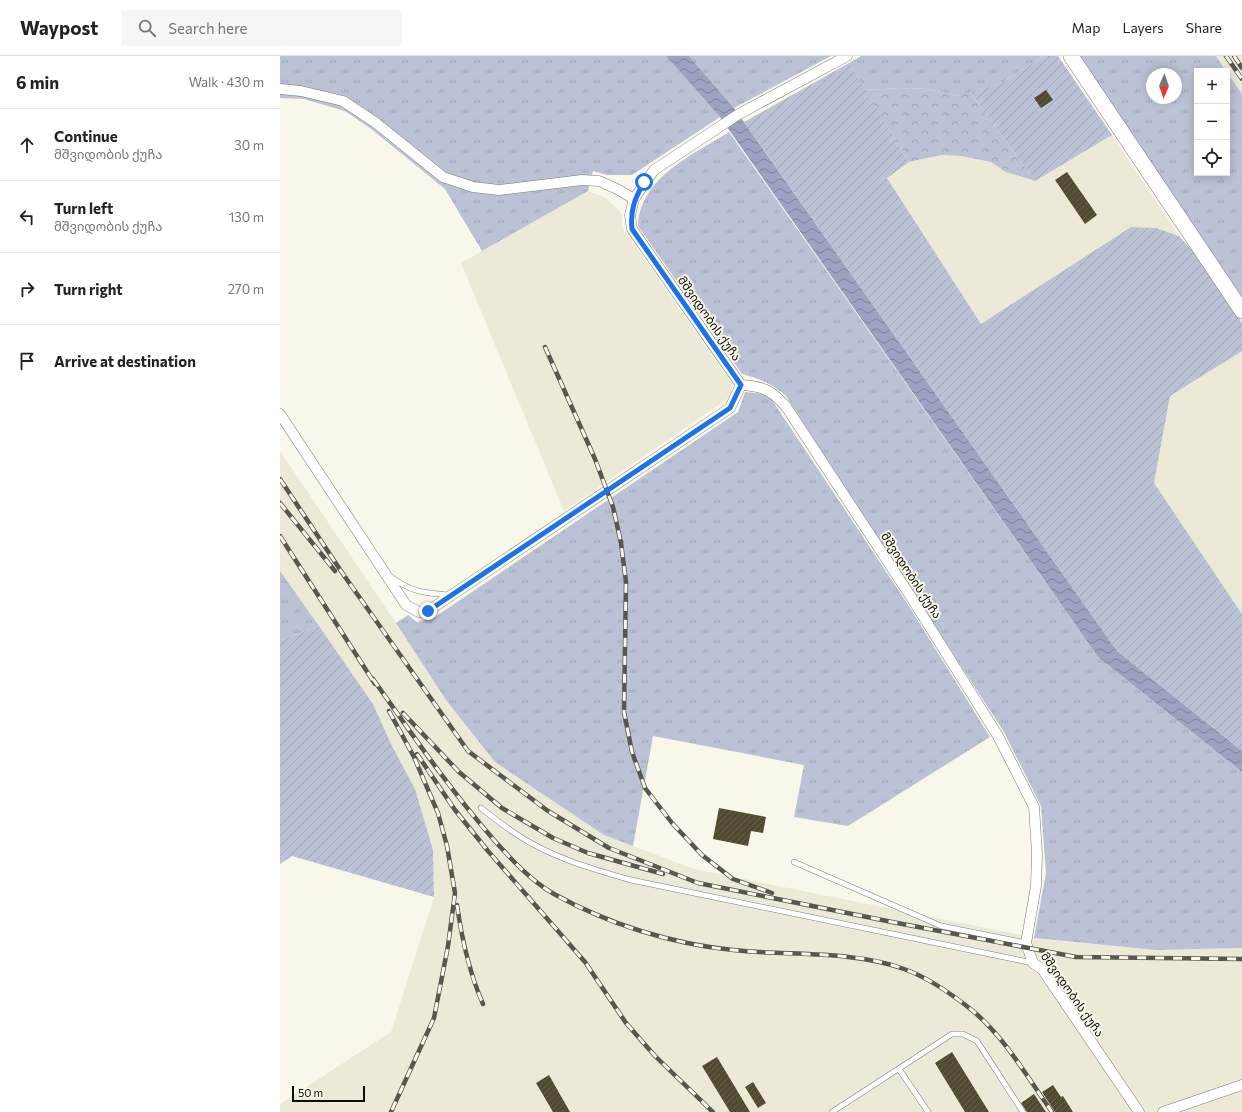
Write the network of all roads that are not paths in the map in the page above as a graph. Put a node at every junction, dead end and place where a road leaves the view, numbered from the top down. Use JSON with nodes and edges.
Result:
{"nodes":[{"id":1,"x":846,"y":56,"type":"edge"},
{"id":2,"x":1071,"y":56,"type":"edge"},
{"id":3,"x":280,"y":89,"type":"edge"},
{"id":4,"x":634,"y":199,"type":"junction"},
{"id":5,"x":1242,"y":311,"type":"edge"},
{"id":6,"x":741,"y":385,"type":"junction"},
{"id":7,"x":280,"y":414,"type":"edge"},
{"id":8,"x":381,"y":567,"type":"junction"},
{"id":9,"x":452,"y":595,"type":"junction"},
{"id":10,"x":481,"y":808,"type":"dead end"},
{"id":11,"x":794,"y":862,"type":"dead end"},
{"id":12,"x":1026,"y":943,"type":"junction"},
{"id":13,"x":1033,"y":963,"type":"junction"},
{"id":14,"x":899,"y":1069,"type":"junction"},
{"id":15,"x":1242,"y":1085,"type":"edge"},
{"id":16,"x":832,"y":1112,"type":"edge"},
{"id":17,"x":928,"y":1112,"type":"edge"},
{"id":18,"x":1023,"y":1112,"type":"edge"},
{"id":19,"x":1139,"y":1112,"type":"edge"},
{"id":20,"x":1162,"y":1112,"type":"edge"}],
"edges":[{"from":1,"to":4,"type":"street","name":"მშვიდობის ქუჩა"},
{"from":2,"to":5,"type":"main road"},
{"from":3,"to":4,"type":"street"},
{"from":4,"to":6,"type":"street","name":"მშვიდობის ქუჩა"},
{"from":6,"to":9,"type":"street"},
{"from":6,"to":12,"type":"street","name":"მშვიდობის ქუჩა"},
{"from":7,"to":8,"type":"street"},
{"from":8,"to":9,"type":"lane"},
{"from":8,"to":9,"type":"street"},
{"from":10,"to":13,"type":"lane"},
{"from":11,"to":12,"type":"lane"},
{"from":12,"to":13,"type":"street","name":"მშვიდობის ქუჩა"},
{"from":13,"to":19,"type":"street","name":"მშვიდობის ქუჩა"},
{"from":14,"to":16,"type":"lane"},
{"from":14,"to":17,"type":"lane"},
{"from":14,"to":18,"type":"lane"},
{"from":15,"to":20,"type":"street"}]}
